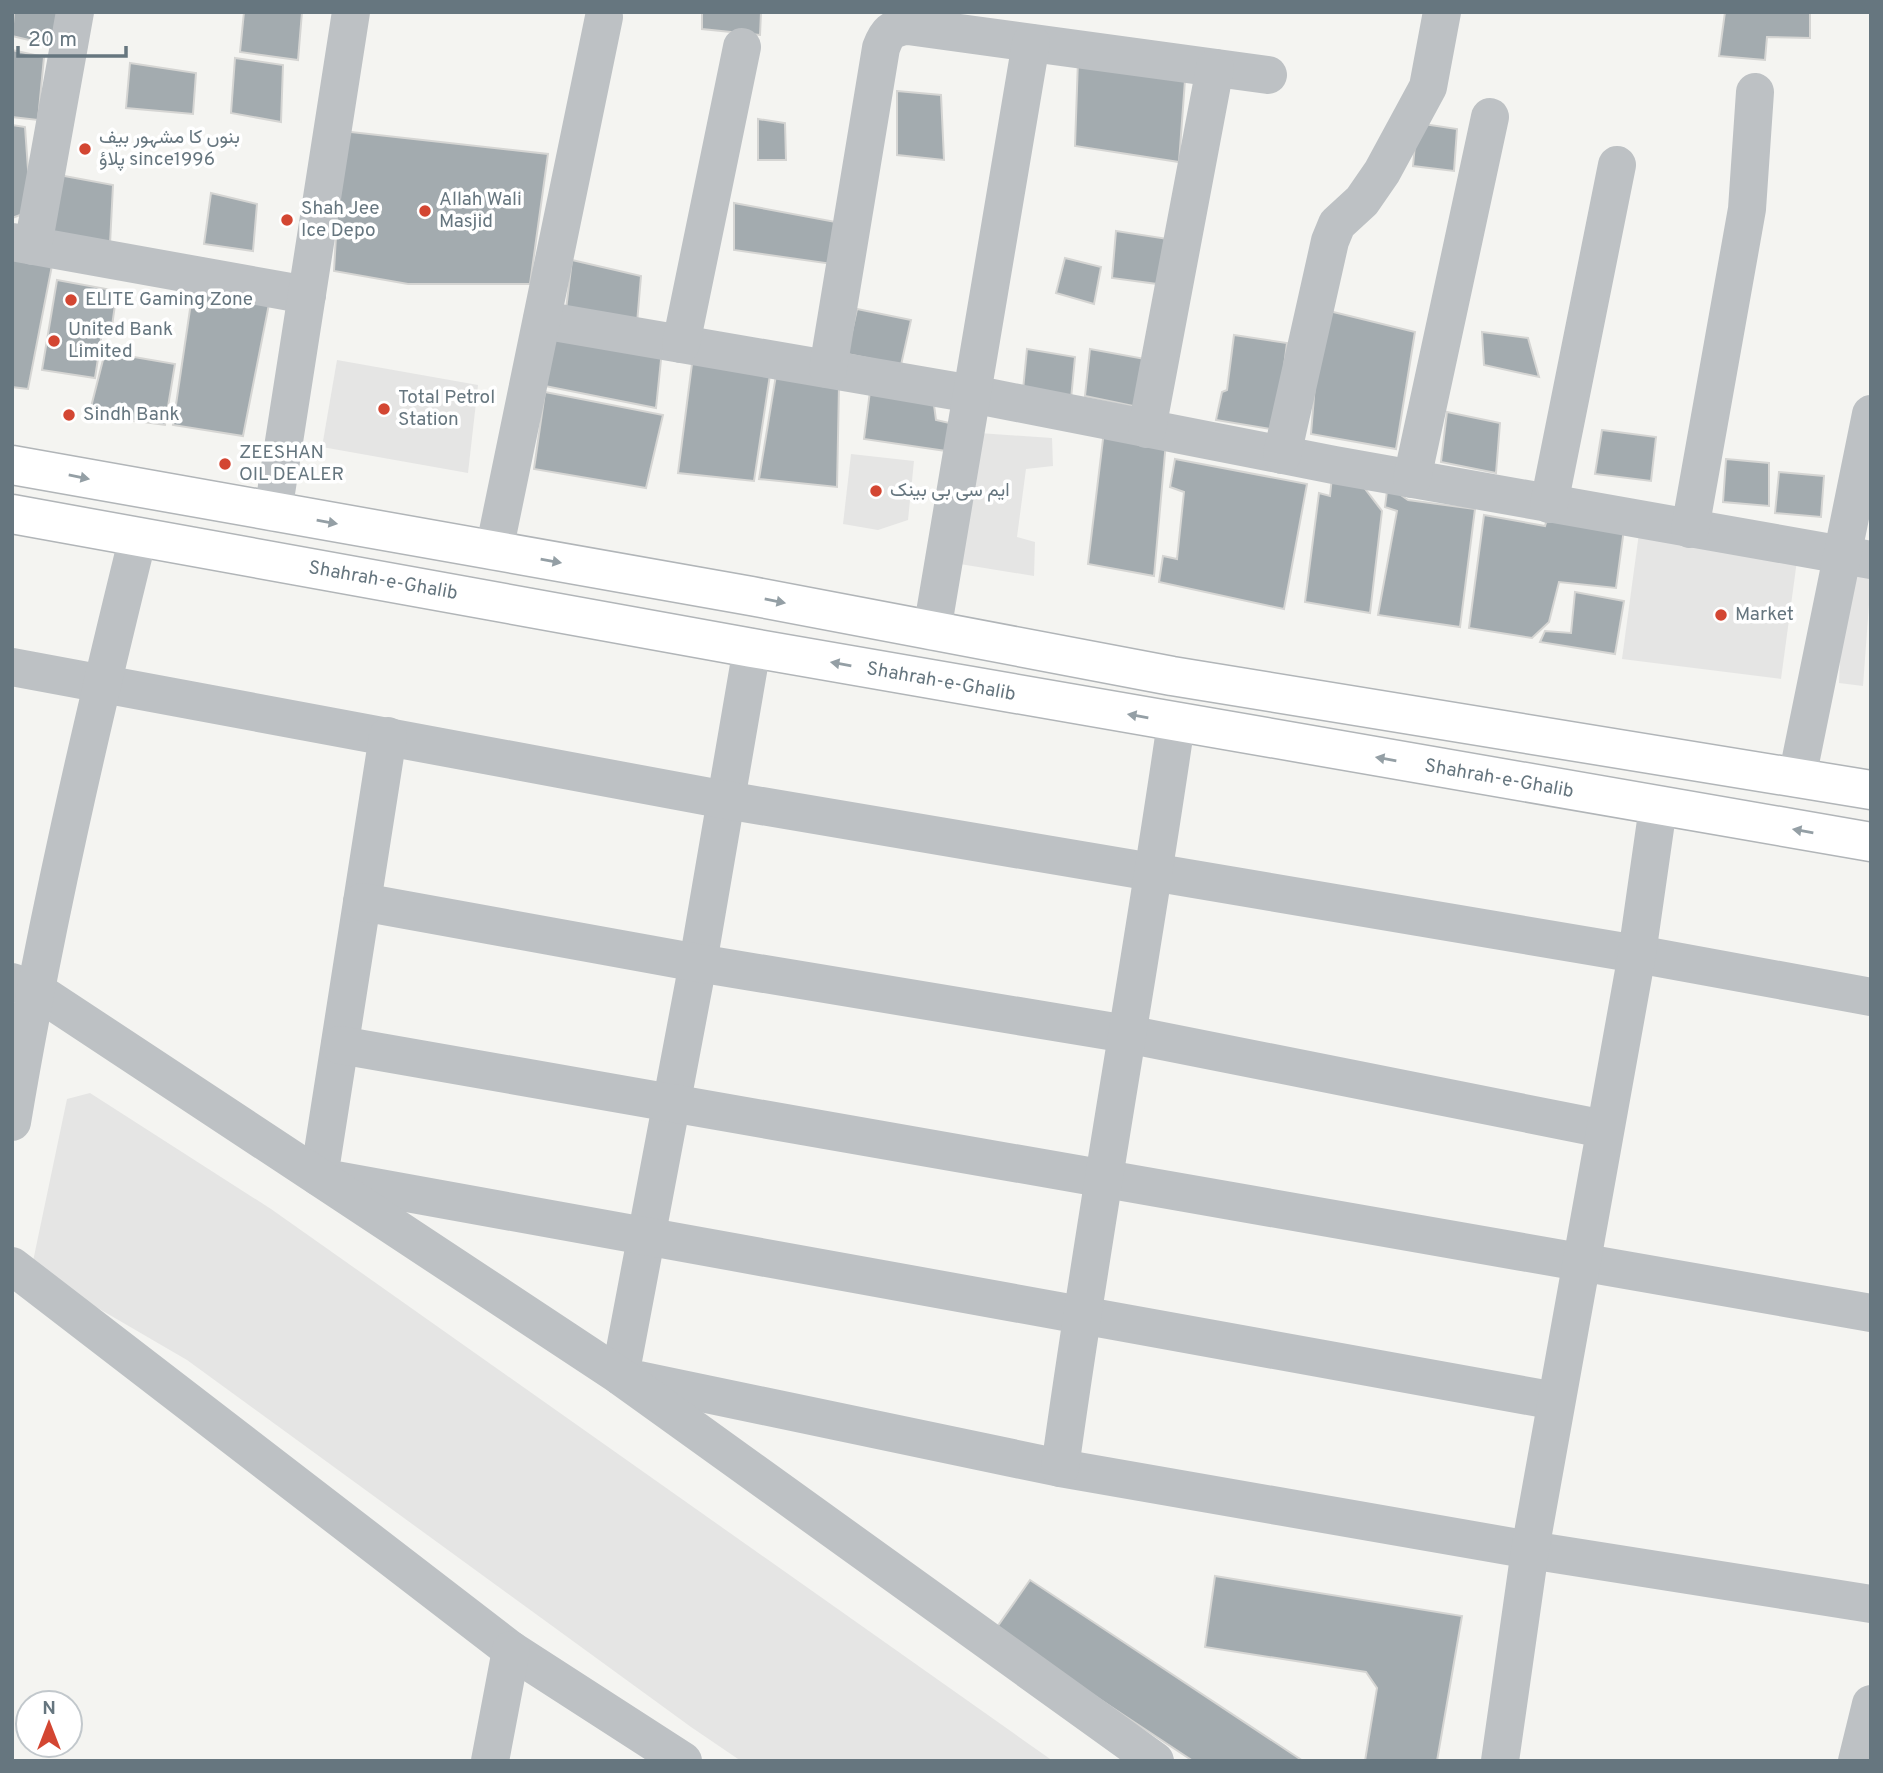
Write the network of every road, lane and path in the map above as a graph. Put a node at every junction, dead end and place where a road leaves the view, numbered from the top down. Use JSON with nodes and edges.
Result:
{"nodes":[{"id":1,"x":75,"y":12,"type":"edge"},
{"id":2,"x":351,"y":12,"type":"edge"},
{"id":3,"x":1442,"y":12,"type":"edge"},
{"id":4,"x":604,"y":17,"type":"dead end"},
{"id":5,"x":1031,"y":43,"type":"junction"},
{"id":6,"x":741,"y":47,"type":"dead end"},
{"id":7,"x":1215,"y":68,"type":"junction"},
{"id":8,"x":1268,"y":75,"type":"dead end"},
{"id":9,"x":1755,"y":92,"type":"dead end"},
{"id":10,"x":1490,"y":117,"type":"dead end"},
{"id":11,"x":1617,"y":165,"type":"dead end"},
{"id":12,"x":22,"y":244,"type":"edge"},
{"id":13,"x":307,"y":295,"type":"junction"},
{"id":14,"x":542,"y":320,"type":"junction"},
{"id":15,"x":681,"y":344,"type":"junction"},
{"id":16,"x":828,"y":369,"type":"junction"},
{"id":17,"x":972,"y":394,"type":"junction"},
{"id":18,"x":1871,"y":414,"type":"edge"},
{"id":19,"x":1147,"y":429,"type":"junction"},
{"id":20,"x":1282,"y":455,"type":"junction"},
{"id":21,"x":12,"y":465,"type":"edge"},
{"id":22,"x":1412,"y":479,"type":"junction"},
{"id":23,"x":1549,"y":504,"type":"junction"},
{"id":24,"x":273,"y":512,"type":"junction"},
{"id":25,"x":12,"y":514,"type":"edge"},
{"id":26,"x":1690,"y":528,"type":"junction"},
{"id":27,"x":138,"y":537,"type":"junction"},
{"id":28,"x":494,"y":551,"type":"junction"},
{"id":29,"x":1856,"y":558,"type":"edge"},
{"id":30,"x":932,"y":631,"type":"junction"},
{"id":31,"x":752,"y":648,"type":"junction"},
{"id":32,"x":12,"y":667,"type":"edge"},
{"id":33,"x":102,"y":682,"type":"junction"},
{"id":34,"x":1175,"y":723,"type":"junction"},
{"id":35,"x":388,"y":736,"type":"junction"},
{"id":36,"x":1797,"y":778,"type":"junction"},
{"id":37,"x":1871,"y":790,"type":"edge"},
{"id":38,"x":726,"y":800,"type":"junction"},
{"id":39,"x":1658,"y":807,"type":"junction"},
{"id":40,"x":1871,"y":842,"type":"edge"},
{"id":41,"x":1154,"y":874,"type":"junction"},
{"id":42,"x":362,"y":902,"type":"junction"},
{"id":43,"x":1637,"y":954,"type":"junction"},
{"id":44,"x":698,"y":963,"type":"junction"},
{"id":45,"x":23,"y":986,"type":"edge"},
{"id":46,"x":1871,"y":998,"type":"edge"},
{"id":47,"x":1127,"y":1034,"type":"junction"},
{"id":48,"x":340,"y":1045,"type":"junction"},
{"id":49,"x":670,"y":1103,"type":"junction"},
{"id":50,"x":12,"y":1122,"type":"edge"},
{"id":51,"x":1604,"y":1129,"type":"junction"},
{"id":52,"x":319,"y":1177,"type":"junction"},
{"id":53,"x":1103,"y":1180,"type":"junction"},
{"id":54,"x":645,"y":1237,"type":"junction"},
{"id":55,"x":1580,"y":1264,"type":"junction"},
{"id":56,"x":12,"y":1266,"type":"edge"},
{"id":57,"x":1871,"y":1313,"type":"edge"},
{"id":58,"x":1081,"y":1314,"type":"junction"},
{"id":59,"x":621,"y":1376,"type":"junction"},
{"id":60,"x":1556,"y":1401,"type":"junction"},
{"id":61,"x":1060,"y":1468,"type":"junction"},
{"id":62,"x":1530,"y":1550,"type":"junction"},
{"id":63,"x":1871,"y":1604,"type":"edge"},
{"id":64,"x":511,"y":1650,"type":"junction"},
{"id":65,"x":1871,"y":1704,"type":"edge"},
{"id":66,"x":489,"y":1761,"type":"edge"},
{"id":67,"x":682,"y":1761,"type":"edge"},
{"id":68,"x":1154,"y":1761,"type":"edge"},
{"id":69,"x":1500,"y":1761,"type":"edge"},
{"id":70,"x":1857,"y":1761,"type":"edge"}],
"edges":[{"from":1,"to":12,"type":"street"},
{"from":2,"to":13,"type":"street"},
{"from":3,"to":20,"type":"street"},
{"from":4,"to":14,"type":"street"},
{"from":5,"to":7,"type":"street"},
{"from":5,"to":16,"type":"street"},
{"from":5,"to":17,"type":"street"},
{"from":6,"to":15,"type":"street"},
{"from":7,"to":8,"type":"street"},
{"from":7,"to":19,"type":"street"},
{"from":9,"to":26,"type":"street"},
{"from":10,"to":22,"type":"street"},
{"from":11,"to":23,"type":"street"},
{"from":12,"to":13,"type":"street"},
{"from":13,"to":24,"type":"street"},
{"from":14,"to":15,"type":"street"},
{"from":14,"to":28,"type":"street"},
{"from":15,"to":16,"type":"street"},
{"from":16,"to":17,"type":"street"},
{"from":17,"to":19,"type":"street"},
{"from":17,"to":30,"type":"street"},
{"from":18,"to":29,"type":"street"},
{"from":19,"to":20,"type":"street"},
{"from":20,"to":22,"type":"street"},
{"from":21,"to":24,"type":"main road","one_way":true},
{"from":22,"to":23,"type":"street"},
{"from":23,"to":26,"type":"street"},
{"from":24,"to":28,"type":"main road","one_way":true},
{"from":25,"to":27,"type":"main road","name":"Shahrah-e-Ghalib"},
{"from":26,"to":29,"type":"street"},
{"from":27,"to":31,"type":"main road","name":"Shahrah-e-Ghalib"},
{"from":27,"to":33,"type":"street"},
{"from":28,"to":30,"type":"main road","one_way":true},
{"from":29,"to":36,"type":"street"},
{"from":30,"to":36,"type":"main road"},
{"from":34,"to":31,"type":"main road","name":"Shahrah-e-Ghalib","one_way":true},
{"from":31,"to":38,"type":"street"},
{"from":32,"to":33,"type":"street"},
{"from":33,"to":35,"type":"street"},
{"from":33,"to":45,"type":"street"},
{"from":39,"to":34,"type":"main road","name":"Shahrah-e-Ghalib","one_way":true},
{"from":34,"to":41,"type":"street"},
{"from":35,"to":38,"type":"street"},
{"from":35,"to":42,"type":"street"},
{"from":36,"to":37,"type":"main road"},
{"from":38,"to":41,"type":"street"},
{"from":38,"to":44,"type":"street"},
{"from":40,"to":39,"type":"main road","name":"Shahrah-e-Ghalib","one_way":true},
{"from":39,"to":43,"type":"street"},
{"from":41,"to":43,"type":"street"},
{"from":41,"to":47,"type":"street"},
{"from":42,"to":44,"type":"street"},
{"from":42,"to":48,"type":"street"},
{"from":43,"to":46,"type":"street"},
{"from":43,"to":51,"type":"street"},
{"from":44,"to":47,"type":"street"},
{"from":44,"to":49,"type":"street"},
{"from":45,"to":50,"type":"street"},
{"from":45,"to":52,"type":"street"},
{"from":47,"to":51,"type":"street"},
{"from":47,"to":53,"type":"street"},
{"from":48,"to":49,"type":"street"},
{"from":48,"to":52,"type":"street"},
{"from":49,"to":53,"type":"street"},
{"from":49,"to":54,"type":"street"},
{"from":51,"to":55,"type":"street"},
{"from":52,"to":54,"type":"street"},
{"from":52,"to":59,"type":"street"},
{"from":53,"to":55,"type":"street"},
{"from":53,"to":58,"type":"street"},
{"from":54,"to":58,"type":"street"},
{"from":54,"to":59,"type":"street"},
{"from":55,"to":57,"type":"street"},
{"from":55,"to":60,"type":"street"},
{"from":56,"to":64,"type":"street"},
{"from":58,"to":60,"type":"street"},
{"from":58,"to":61,"type":"street"},
{"from":59,"to":61,"type":"street"},
{"from":59,"to":68,"type":"street"},
{"from":60,"to":62,"type":"street"},
{"from":61,"to":62,"type":"street"},
{"from":62,"to":63,"type":"street"},
{"from":62,"to":69,"type":"street"},
{"from":64,"to":66,"type":"street"},
{"from":64,"to":67,"type":"street"},
{"from":65,"to":70,"type":"street"}]}
